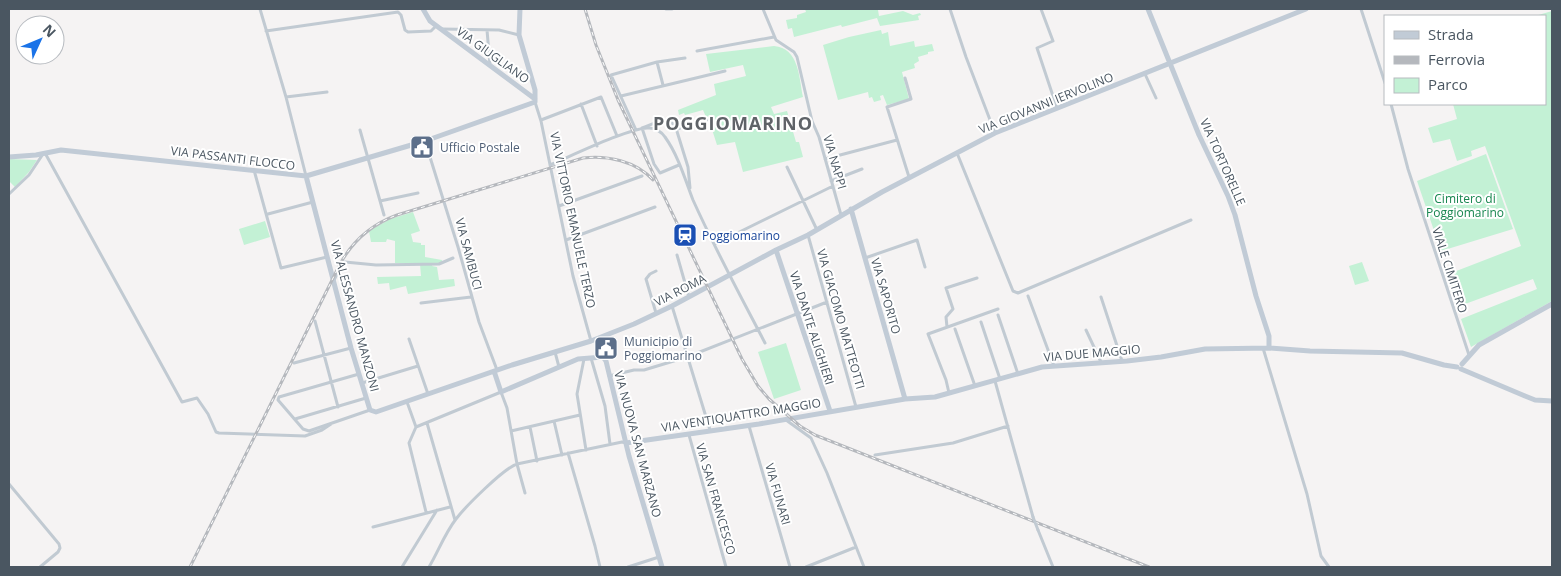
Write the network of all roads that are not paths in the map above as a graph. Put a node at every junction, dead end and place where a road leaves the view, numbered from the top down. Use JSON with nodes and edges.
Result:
{"nodes":[{"id":1,"x":260,"y":9,"type":"edge"},
{"id":2,"x":424,"y":9,"type":"edge"},
{"id":3,"x":520,"y":9,"type":"edge"},
{"id":4,"x":666,"y":9,"type":"edge"},
{"id":5,"x":672,"y":9,"type":"edge"},
{"id":6,"x":763,"y":9,"type":"edge"},
{"id":7,"x":950,"y":9,"type":"edge"},
{"id":8,"x":1041,"y":9,"type":"edge"},
{"id":9,"x":1148,"y":9,"type":"edge"},
{"id":10,"x":1306,"y":9,"type":"edge"},
{"id":11,"x":1361,"y":9,"type":"edge"},
{"id":12,"x":438,"y":28,"type":"junction"},
{"id":13,"x":486,"y":30,"type":"junction"},
{"id":14,"x":266,"y":31,"type":"junction"},
{"id":15,"x":518,"y":34,"type":"junction"},
{"id":16,"x":774,"y":37,"type":"junction"},
{"id":17,"x":698,"y":51,"type":"dead end"},
{"id":18,"x":685,"y":58,"type":"dead end"},
{"id":19,"x":657,"y":62,"type":"junction"},
{"id":20,"x":1171,"y":62,"type":"junction"},
{"id":21,"x":490,"y":66,"type":"junction"},
{"id":22,"x":725,"y":71,"type":"dead end"},
{"id":23,"x":1144,"y":73,"type":"junction"},
{"id":24,"x":905,"y":78,"type":"dead end"},
{"id":25,"x":1384,"y":80,"type":"edge"},
{"id":26,"x":663,"y":85,"type":"junction"},
{"id":27,"x":327,"y":92,"type":"dead end"},
{"id":28,"x":620,"y":96,"type":"junction"},
{"id":29,"x":286,"y":97,"type":"junction"},
{"id":30,"x":1156,"y":98,"type":"dead end"},
{"id":31,"x":534,"y":99,"type":"junction"},
{"id":32,"x":581,"y":104,"type":"junction"},
{"id":33,"x":1391,"y":105,"type":"edge"},
{"id":34,"x":1057,"y":109,"type":"junction"},
{"id":35,"x":541,"y":120,"type":"junction"},
{"id":36,"x":707,"y":120,"type":"dead end"},
{"id":37,"x":642,"y":128,"type":"junction"},
{"id":38,"x":677,"y":129,"type":"junction"},
{"id":39,"x":360,"y":130,"type":"dead end"},
{"id":40,"x":636,"y":130,"type":"junction"},
{"id":41,"x":995,"y":133,"type":"junction"},
{"id":42,"x":617,"y":136,"type":"junction"},
{"id":43,"x":897,"y":140,"type":"junction"},
{"id":44,"x":425,"y":141,"type":"junction"},
{"id":45,"x":597,"y":146,"type":"junction"},
{"id":46,"x":44,"y":153,"type":"junction"},
{"id":47,"x":957,"y":153,"type":"junction"},
{"id":48,"x":9,"y":157,"type":"edge"},
{"id":49,"x":368,"y":159,"type":"junction"},
{"id":50,"x":825,"y":159,"type":"junction"},
{"id":51,"x":550,"y":165,"type":"junction"},
{"id":52,"x":679,"y":166,"type":"junction"},
{"id":53,"x":787,"y":168,"type":"dead end"},
{"id":54,"x":862,"y":169,"type":"dead end"},
{"id":55,"x":254,"y":170,"type":"junction"},
{"id":56,"x":306,"y":176,"type":"junction"},
{"id":57,"x":642,"y":176,"type":"dead end"},
{"id":58,"x":909,"y":178,"type":"junction"},
{"id":59,"x":831,"y":181,"type":"junction"},
{"id":60,"x":833,"y":186,"type":"junction"},
{"id":61,"x":690,"y":189,"type":"junction"},
{"id":62,"x":418,"y":193,"type":"dead end"},
{"id":63,"x":9,"y":194,"type":"edge"},
{"id":64,"x":803,"y":200,"type":"junction"},
{"id":65,"x":380,"y":201,"type":"junction"},
{"id":66,"x":313,"y":202,"type":"junction"},
{"id":67,"x":559,"y":206,"type":"junction"},
{"id":68,"x":655,"y":207,"type":"dead end"},
{"id":69,"x":851,"y":209,"type":"junction"},
{"id":70,"x":268,"y":214,"type":"dead end"},
{"id":71,"x":384,"y":215,"type":"dead end"},
{"id":72,"x":840,"y":215,"type":"junction"},
{"id":73,"x":1191,"y":220,"type":"dead end"},
{"id":74,"x":817,"y":230,"type":"junction"},
{"id":75,"x":808,"y":235,"type":"junction"},
{"id":76,"x":566,"y":240,"type":"junction"},
{"id":77,"x":715,"y":244,"type":"junction"},
{"id":78,"x":776,"y":250,"type":"junction"},
{"id":79,"x":677,"y":254,"type":"dead end"},
{"id":80,"x":328,"y":256,"type":"junction"},
{"id":81,"x":453,"y":258,"type":"dead end"},
{"id":82,"x":865,"y":258,"type":"junction"},
{"id":83,"x":925,"y":267,"type":"dead end"},
{"id":84,"x":656,"y":271,"type":"dead end"},
{"id":85,"x":729,"y":276,"type":"junction"},
{"id":86,"x":977,"y":278,"type":"dead end"},
{"id":87,"x":334,"y":280,"type":"junction"},
{"id":88,"x":1028,"y":296,"type":"dead end"},
{"id":89,"x":471,"y":297,"type":"junction"},
{"id":90,"x":689,"y":297,"type":"junction"},
{"id":91,"x":1100,"y":297,"type":"dead end"},
{"id":92,"x":827,"y":302,"type":"junction"},
{"id":93,"x":421,"y":303,"type":"dead end"},
{"id":94,"x":1552,"y":304,"type":"edge"},
{"id":95,"x":672,"y":306,"type":"junction"},
{"id":96,"x":998,"y":309,"type":"dead end"},
{"id":97,"x":797,"y":313,"type":"junction"},
{"id":98,"x":656,"y":314,"type":"junction"},
{"id":99,"x":998,"y":315,"type":"dead end"},
{"id":100,"x":314,"y":321,"type":"dead end"},
{"id":101,"x":981,"y":322,"type":"dead end"},
{"id":102,"x":947,"y":327,"type":"junction"},
{"id":103,"x":956,"y":329,"type":"dead end"},
{"id":104,"x":758,"y":330,"type":"junction"},
{"id":105,"x":1086,"y":330,"type":"dead end"},
{"id":106,"x":409,"y":339,"type":"dead end"},
{"id":107,"x":591,"y":341,"type":"junction"},
{"id":108,"x":765,"y":342,"type":"dead end"},
{"id":109,"x":352,"y":348,"type":"junction"},
{"id":110,"x":1266,"y":348,"type":"junction"},
{"id":111,"x":555,"y":352,"type":"junction"},
{"id":112,"x":1469,"y":355,"type":"junction"},
{"id":113,"x":324,"y":356,"type":"junction"},
{"id":114,"x":687,"y":357,"type":"junction"},
{"id":115,"x":591,"y":358,"type":"junction"},
{"id":116,"x":584,"y":359,"type":"junction"},
{"id":117,"x":1101,"y":362,"type":"junction"},
{"id":118,"x":1122,"y":362,"type":"junction"},
{"id":119,"x":294,"y":364,"type":"dead end"},
{"id":120,"x":418,"y":366,"type":"junction"},
{"id":121,"x":1054,"y":366,"type":"junction"},
{"id":122,"x":1460,"y":366,"type":"junction"},
{"id":123,"x":559,"y":367,"type":"junction"},
{"id":124,"x":496,"y":371,"type":"junction"},
{"id":125,"x":360,"y":374,"type":"junction"},
{"id":126,"x":1018,"y":374,"type":"junction"},
{"id":127,"x":609,"y":376,"type":"junction"},
{"id":128,"x":998,"y":380,"type":"junction"},
{"id":129,"x":332,"y":382,"type":"junction"},
{"id":130,"x":362,"y":383,"type":"junction"},
{"id":131,"x":975,"y":386,"type":"junction"},
{"id":132,"x":501,"y":392,"type":"junction"},
{"id":133,"x":949,"y":393,"type":"junction"},
{"id":134,"x":428,"y":395,"type":"junction"},
{"id":135,"x":367,"y":398,"type":"junction"},
{"id":136,"x":905,"y":400,"type":"junction"},
{"id":137,"x":1552,"y":401,"type":"edge"},
{"id":138,"x":407,"y":402,"type":"junction"},
{"id":139,"x":338,"y":406,"type":"junction"},
{"id":140,"x":856,"y":407,"type":"junction"},
{"id":141,"x":370,"y":410,"type":"junction"},
{"id":142,"x":830,"y":412,"type":"junction"},
{"id":143,"x":580,"y":415,"type":"junction"},
{"id":144,"x":786,"y":419,"type":"junction"},
{"id":145,"x":295,"y":420,"type":"junction"},
{"id":146,"x":554,"y":421,"type":"junction"},
{"id":147,"x":427,"y":423,"type":"junction"},
{"id":148,"x":331,"y":424,"type":"junction"},
{"id":149,"x":749,"y":425,"type":"junction"},
{"id":150,"x":1008,"y":426,"type":"junction"},
{"id":151,"x":416,"y":427,"type":"junction"},
{"id":152,"x":530,"y":427,"type":"junction"},
{"id":153,"x":511,"y":431,"type":"junction"},
{"id":154,"x":710,"y":431,"type":"junction"},
{"id":155,"x":689,"y":435,"type":"junction"},
{"id":156,"x":626,"y":443,"type":"junction"},
{"id":157,"x":610,"y":444,"type":"junction"},
{"id":158,"x":586,"y":450,"type":"junction"},
{"id":159,"x":568,"y":453,"type":"junction"},
{"id":160,"x":562,"y":454,"type":"junction"},
{"id":161,"x":875,"y":455,"type":"dead end"},
{"id":162,"x":537,"y":461,"type":"junction"},
{"id":163,"x":517,"y":464,"type":"junction"},
{"id":164,"x":9,"y":484,"type":"edge"},
{"id":165,"x":525,"y":493,"type":"dead end"},
{"id":166,"x":450,"y":507,"type":"junction"},
{"id":167,"x":437,"y":510,"type":"junction"},
{"id":168,"x":426,"y":512,"type":"junction"},
{"id":169,"x":455,"y":520,"type":"junction"},
{"id":170,"x":373,"y":527,"type":"dead end"},
{"id":171,"x":856,"y":547,"type":"junction"},
{"id":172,"x":659,"y":557,"type":"junction"},
{"id":173,"x":40,"y":567,"type":"edge"},
{"id":174,"x":402,"y":567,"type":"edge"},
{"id":175,"x":429,"y":567,"type":"edge"},
{"id":176,"x":600,"y":567,"type":"edge"},
{"id":177,"x":628,"y":567,"type":"edge"},
{"id":178,"x":662,"y":567,"type":"edge"},
{"id":179,"x":726,"y":567,"type":"edge"},
{"id":180,"x":790,"y":567,"type":"edge"},
{"id":181,"x":806,"y":567,"type":"edge"},
{"id":182,"x":864,"y":567,"type":"edge"},
{"id":183,"x":1053,"y":567,"type":"edge"},
{"id":184,"x":1329,"y":567,"type":"edge"}],
"edges":[{"from":1,"to":14,"type":"street"},
{"from":2,"to":12,"type":"main road","name":"VIA GIUGLIANO"},
{"from":3,"to":15,"type":"main road"},
{"from":4,"to":5,"type":"street"},
{"from":6,"to":16,"type":"street"},
{"from":7,"to":41,"type":"street"},
{"from":8,"to":34,"type":"street"},
{"from":9,"to":20,"type":"main road","name":"VIA TORTORELLE"},
{"from":10,"to":20,"type":"main road","name":"VIA GIOVANNI IERVOLINO"},
{"from":11,"to":25,"type":"street"},
{"from":12,"to":13,"type":"street"},
{"from":12,"to":14,"type":"street"},
{"from":12,"to":21,"type":"main road","name":"VIA GIUGLIANO"},
{"from":13,"to":15,"type":"street"},
{"from":13,"to":21,"type":"street"},
{"from":14,"to":29,"type":"street"},
{"from":15,"to":31,"type":"main road"},
{"from":16,"to":17,"type":"street"},
{"from":16,"to":50,"type":"street","name":"VIA NAPPI"},
{"from":18,"to":19,"type":"street"},
{"from":19,"to":26,"type":"street"},
{"from":19,"to":28,"type":"street"},
{"from":20,"to":23,"type":"main road","name":"VIA GIOVANNI IERVOLINO"},
{"from":20,"to":110,"type":"main road","name":"VIA TORTORELLE"},
{"from":21,"to":31,"type":"main road","name":"VIA GIUGLIANO"},
{"from":22,"to":26,"type":"street"},
{"from":23,"to":30,"type":"street"},
{"from":23,"to":34,"type":"main road","name":"VIA GIOVANNI IERVOLINO"},
{"from":24,"to":43,"type":"street"},
{"from":26,"to":28,"type":"street"},
{"from":27,"to":29,"type":"street"},
{"from":28,"to":40,"type":"street"},
{"from":29,"to":56,"type":"street"},
{"from":31,"to":35,"type":"street","name":"VIA VITTORIO EMANUELE TERZO"},
{"from":31,"to":44,"type":"main road","name":"VIA PASSANTI FLOCCO"},
{"from":32,"to":35,"type":"street"},
{"from":32,"to":42,"type":"street"},
{"from":32,"to":45,"type":"street"},
{"from":33,"to":112,"type":"street","name":"VIALE CIMITERO"},
{"from":34,"to":41,"type":"main road","name":"VIA GIOVANNI IERVOLINO"},
{"from":35,"to":51,"type":"street","name":"VIA VITTORIO EMANUELE TERZO"},
{"from":36,"to":38,"type":"street"},
{"from":37,"to":38,"type":"street"},
{"from":37,"to":40,"type":"street"},
{"from":37,"to":52,"type":"street"},
{"from":37,"to":52,"type":"street"},
{"from":38,"to":61,"type":"street"},
{"from":39,"to":49,"type":"street"},
{"from":40,"to":42,"type":"street"},
{"from":41,"to":47,"type":"main road","name":"VIA GIOVANNI IERVOLINO"},
{"from":42,"to":45,"type":"street"},
{"from":43,"to":50,"type":"street"},
{"from":43,"to":58,"type":"street"},
{"from":44,"to":49,"type":"main road","name":"VIA PASSANTI FLOCCO"},
{"from":44,"to":89,"type":"street","name":"VIA SAMBUCI"},
{"from":45,"to":51,"type":"street"},
{"from":46,"to":48,"type":"main road","name":"VIA PASSANTI FLOCCO"},
{"from":46,"to":55,"type":"main road","name":"VIA PASSANTI FLOCCO"},
{"from":46,"to":63,"type":"street"},
{"from":46,"to":148,"type":"street"},
{"from":47,"to":58,"type":"main road","name":"VIA GIOVANNI IERVOLINO"},
{"from":47,"to":73,"type":"street"},
{"from":49,"to":56,"type":"main road","name":"VIA PASSANTI FLOCCO"},
{"from":49,"to":65,"type":"street"},
{"from":50,"to":59,"type":"street","name":"VIA NAPPI"},
{"from":51,"to":67,"type":"street","name":"VIA VITTORIO EMANUELE TERZO"},
{"from":52,"to":61,"type":"street"},
{"from":53,"to":64,"type":"street"},
{"from":54,"to":59,"type":"street"},
{"from":55,"to":56,"type":"main road","name":"VIA PASSANTI FLOCCO"},
{"from":55,"to":80,"type":"street"},
{"from":56,"to":66,"type":"main road","name":"VIA ALESSANDRO MANZONI"},
{"from":57,"to":67,"type":"street"},
{"from":58,"to":69,"type":"main road","name":"VIA GIOVANNI IERVOLINO"},
{"from":59,"to":60,"type":"street","name":"VIA NAPPI"},
{"from":60,"to":64,"type":"street"},
{"from":60,"to":72,"type":"street","name":"VIA NAPPI"},
{"from":61,"to":77,"type":"street"},
{"from":62,"to":65,"type":"street"},
{"from":64,"to":74,"type":"street"},
{"from":64,"to":77,"type":"street"},
{"from":65,"to":71,"type":"street"},
{"from":66,"to":70,"type":"street"},
{"from":66,"to":80,"type":"main road","name":"VIA ALESSANDRO MANZONI"},
{"from":67,"to":76,"type":"street","name":"VIA VITTORIO EMANUELE TERZO"},
{"from":68,"to":76,"type":"street"},
{"from":69,"to":72,"type":"main road"},
{"from":69,"to":82,"type":"main road","name":"VIA SAPORITO"},
{"from":72,"to":74,"type":"main road","name":"VIA ROMA"},
{"from":74,"to":75,"type":"main road","name":"VIA ROMA"},
{"from":75,"to":78,"type":"main road","name":"VIA ROMA"},
{"from":75,"to":92,"type":"street","name":"VIA GIACOMO MATTEOTTI"},
{"from":76,"to":107,"type":"street","name":"VIA VITTORIO EMANUELE TERZO"},
{"from":77,"to":85,"type":"street"},
{"from":78,"to":85,"type":"main road","name":"VIA ROMA"},
{"from":78,"to":97,"type":"main road","name":"VIA DANTE ALIGHIERI"},
{"from":79,"to":90,"type":"street"},
{"from":80,"to":87,"type":"main road","name":"VIA ALESSANDRO MANZONI"},
{"from":81,"to":87,"type":"street"},
{"from":82,"to":83,"type":"street"},
{"from":82,"to":136,"type":"main road","name":"VIA SAPORITO"},
{"from":84,"to":98,"type":"street"},
{"from":85,"to":90,"type":"main road","name":"VIA ROMA"},
{"from":85,"to":104,"type":"street"},
{"from":86,"to":102,"type":"street"},
{"from":87,"to":109,"type":"main road","name":"VIA ALESSANDRO MANZONI"},
{"from":88,"to":121,"type":"street"},
{"from":89,"to":93,"type":"street"},
{"from":89,"to":124,"type":"street","name":"VIA SAMBUCI"},
{"from":90,"to":95,"type":"main road","name":"VIA ROMA"},
{"from":91,"to":118,"type":"street"},
{"from":92,"to":97,"type":"street"},
{"from":92,"to":140,"type":"street","name":"VIA GIACOMO MATTEOTTI"},
{"from":94,"to":112,"type":"main road"},
{"from":95,"to":98,"type":"main road","name":"VIA ROMA"},
{"from":95,"to":114,"type":"street"},
{"from":96,"to":102,"type":"street"},
{"from":97,"to":104,"type":"street"},
{"from":97,"to":142,"type":"main road","name":"VIA DANTE ALIGHIERI"},
{"from":98,"to":107,"type":"main road","name":"VIA ROMA"},
{"from":99,"to":126,"type":"street"},
{"from":100,"to":113,"type":"street"},
{"from":101,"to":128,"type":"street"},
{"from":102,"to":133,"type":"street"},
{"from":103,"to":131,"type":"street"},
{"from":104,"to":108,"type":"street"},
{"from":104,"to":114,"type":"street"},
{"from":105,"to":117,"type":"street"},
{"from":106,"to":120,"type":"street"},
{"from":107,"to":111,"type":"main road","name":"VIA ALESSANDRO MANZONI"},
{"from":109,"to":113,"type":"street"},
{"from":109,"to":125,"type":"main road","name":"VIA ALESSANDRO MANZONI"},
{"from":110,"to":118,"type":"main road","name":"VIA DUE MAGGIO"},
{"from":110,"to":122,"type":"main road","name":"VIA DUE MAGGIO"},
{"from":110,"to":184,"type":"street"},
{"from":111,"to":123,"type":"street"},
{"from":111,"to":124,"type":"main road","name":"VIA ALESSANDRO MANZONI"},
{"from":112,"to":122,"type":"main road"},
{"from":113,"to":119,"type":"street"},
{"from":113,"to":129,"type":"street"},
{"from":114,"to":127,"type":"street"},
{"from":114,"to":154,"type":"street"},
{"from":115,"to":116,"type":"main road","name":"VIA NUOVA SAN MARZANO"},
{"from":115,"to":127,"type":"main road","name":"VIA NUOVA SAN MARZANO"},
{"from":115,"to":157,"type":"street"},
{"from":116,"to":123,"type":"main road","name":"VIA NUOVA SAN MARZANO"},
{"from":116,"to":143,"type":"street"},
{"from":117,"to":118,"type":"main road","name":"VIA DUE MAGGIO"},
{"from":117,"to":121,"type":"main road","name":"VIA DUE MAGGIO"},
{"from":120,"to":130,"type":"street"},
{"from":120,"to":134,"type":"street"},
{"from":121,"to":126,"type":"main road","name":"VIA DUE MAGGIO"},
{"from":122,"to":137,"type":"main road","name":"VIA DUE MAGGIO"},
{"from":123,"to":132,"type":"main road","name":"VIA NUOVA SAN MARZANO"},
{"from":124,"to":132,"type":"main road"},
{"from":124,"to":134,"type":"main road","name":"VIA ALESSANDRO MANZONI"},
{"from":125,"to":129,"type":"street"},
{"from":125,"to":130,"type":"main road","name":"VIA ALESSANDRO MANZONI"},
{"from":126,"to":128,"type":"main road","name":"VIA DUE MAGGIO"},
{"from":127,"to":156,"type":"main road","name":"VIA NUOVA SAN MARZANO"},
{"from":128,"to":131,"type":"main road","name":"VIA DUE MAGGIO"},
{"from":128,"to":150,"type":"street"},
{"from":129,"to":139,"type":"street"},
{"from":129,"to":145,"type":"street"},
{"from":130,"to":135,"type":"main road","name":"VIA ALESSANDRO MANZONI"},
{"from":131,"to":133,"type":"main road","name":"VIA DUE MAGGIO"},
{"from":132,"to":147,"type":"street"},
{"from":132,"to":153,"type":"street"},
{"from":133,"to":136,"type":"main road","name":"VIA DUE MAGGIO"},
{"from":134,"to":138,"type":"main road","name":"VIA ALESSANDRO MANZONI"},
{"from":135,"to":139,"type":"street"},
{"from":135,"to":141,"type":"main road","name":"VIA ALESSANDRO MANZONI"},
{"from":136,"to":140,"type":"main road","name":"VIA DUE MAGGIO"},
{"from":138,"to":141,"type":"main road","name":"VIA ALESSANDRO MANZONI"},
{"from":138,"to":151,"type":"street"},
{"from":139,"to":145,"type":"street"},
{"from":140,"to":142,"type":"main road","name":"VIA DUE MAGGIO"},
{"from":141,"to":148,"type":"street"},
{"from":142,"to":144,"type":"main road","name":"VIA VENTIQUATTRO MAGGIO"},
{"from":143,"to":146,"type":"street"},
{"from":143,"to":158,"type":"street"},
{"from":144,"to":149,"type":"main road","name":"VIA VENTIQUATTRO MAGGIO"},
{"from":144,"to":171,"type":"street"},
{"from":145,"to":148,"type":"street"},
{"from":146,"to":152,"type":"street"},
{"from":146,"to":160,"type":"street"},
{"from":147,"to":151,"type":"street"},
{"from":147,"to":166,"type":"street"},
{"from":149,"to":154,"type":"main road","name":"VIA VENTIQUATTRO MAGGIO"},
{"from":149,"to":180,"type":"street","name":"VIA FUNARI"},
{"from":150,"to":161,"type":"street"},
{"from":150,"to":183,"type":"street","bridge":true},
{"from":151,"to":168,"type":"street"},
{"from":152,"to":153,"type":"street"},
{"from":152,"to":162,"type":"street"},
{"from":153,"to":163,"type":"street"},
{"from":154,"to":155,"type":"main road","name":"VIA VENTIQUATTRO MAGGIO"},
{"from":155,"to":156,"type":"main road","name":"VIA VENTIQUATTRO MAGGIO"},
{"from":155,"to":179,"type":"street","name":"VIA SAN FRANCESCO"},
{"from":156,"to":157,"type":"street"},
{"from":156,"to":172,"type":"main road","name":"VIA NUOVA SAN MARZANO"},
{"from":157,"to":158,"type":"street"},
{"from":158,"to":159,"type":"street"},
{"from":159,"to":160,"type":"street"},
{"from":159,"to":176,"type":"street"},
{"from":160,"to":162,"type":"street"},
{"from":162,"to":163,"type":"street"},
{"from":163,"to":165,"type":"street"},
{"from":163,"to":169,"type":"street"},
{"from":164,"to":173,"type":"street"},
{"from":166,"to":167,"type":"street"},
{"from":166,"to":169,"type":"street"},
{"from":167,"to":168,"type":"street"},
{"from":167,"to":174,"type":"street"},
{"from":168,"to":170,"type":"street"},
{"from":169,"to":175,"type":"street"},
{"from":171,"to":181,"type":"street"},
{"from":171,"to":182,"type":"street"},
{"from":172,"to":177,"type":"street"},
{"from":172,"to":178,"type":"main road","name":"VIA NUOVA SAN MARZANO"}]}
